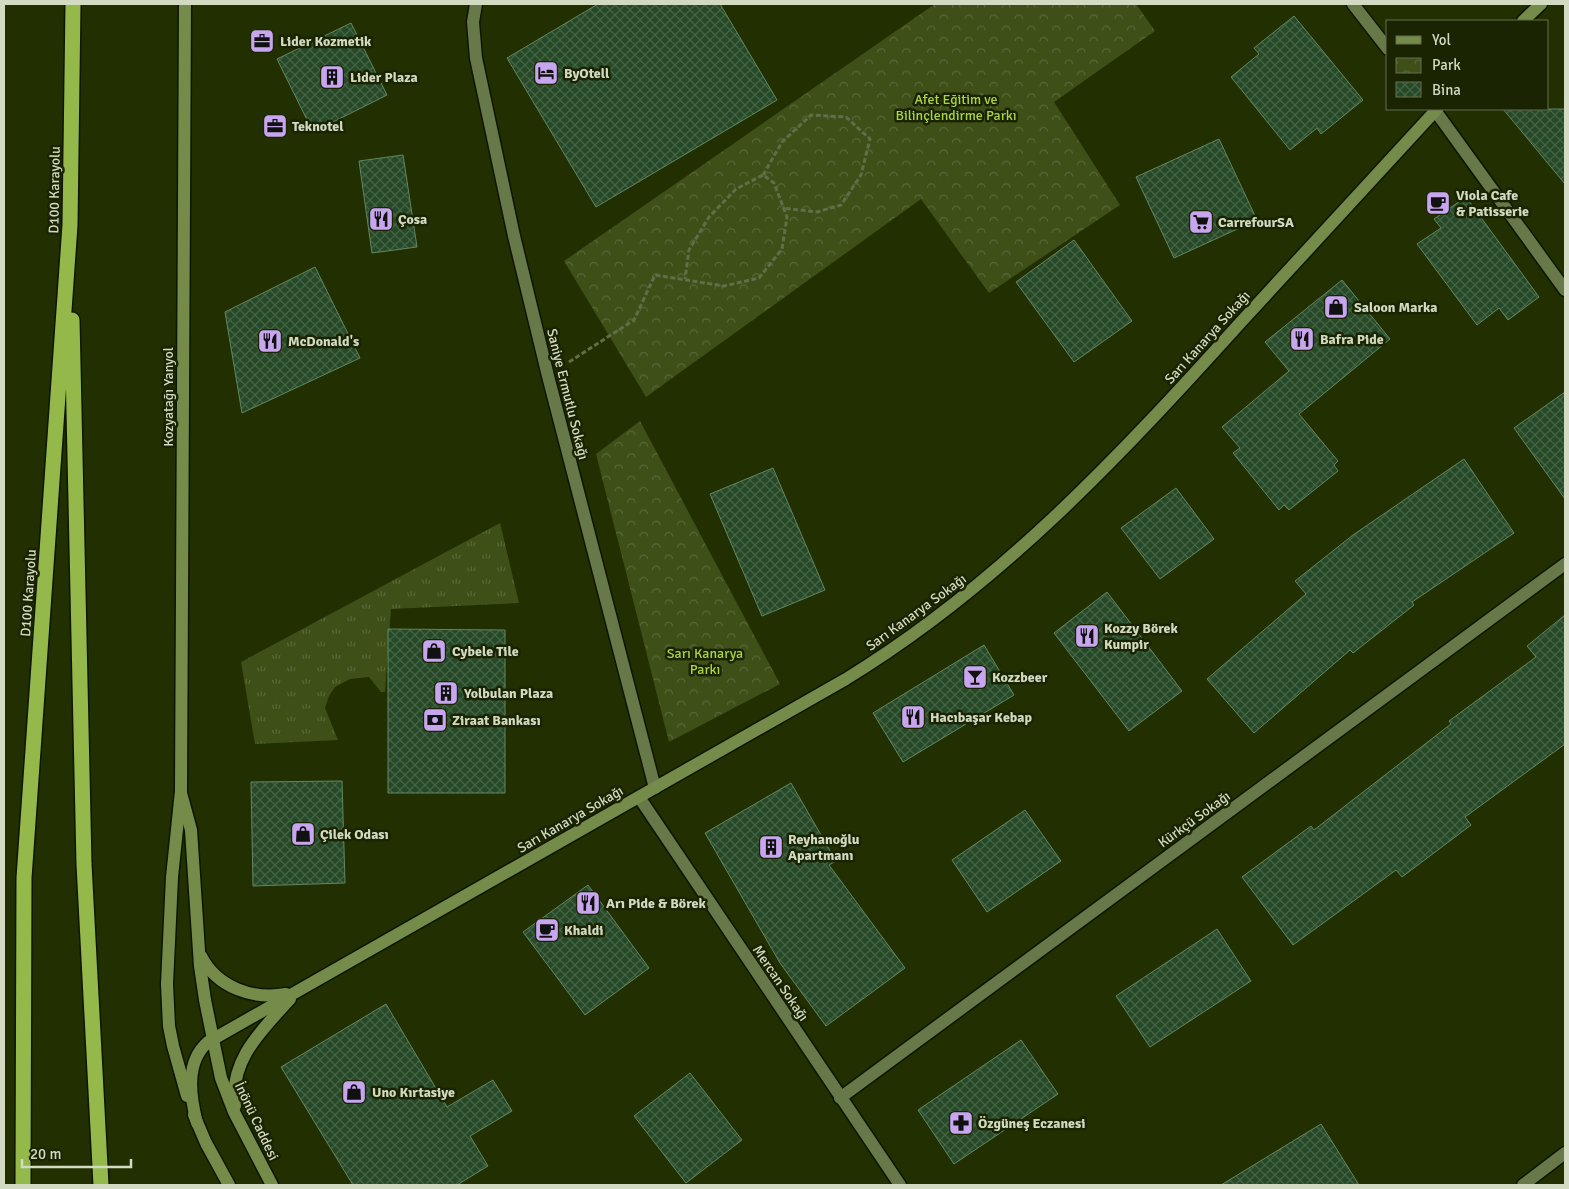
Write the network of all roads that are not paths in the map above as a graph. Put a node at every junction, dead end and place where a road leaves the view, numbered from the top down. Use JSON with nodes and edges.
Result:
{"nodes":[{"id":1,"x":73,"y":4,"type":"edge"},
{"id":2,"x":185,"y":4,"type":"edge"},
{"id":3,"x":476,"y":4,"type":"edge"},
{"id":4,"x":1353,"y":4,"type":"edge"},
{"id":5,"x":1541,"y":4,"type":"edge"},
{"id":6,"x":1524,"y":20,"type":"edge"},
{"id":7,"x":1386,"y":46,"type":"edge"},
{"id":8,"x":1434,"y":110,"type":"edge"},
{"id":9,"x":1436,"y":110,"type":"edge"},
{"id":10,"x":70,"y":225,"type":"junction"},
{"id":11,"x":1565,"y":290,"type":"edge"},
{"id":12,"x":1565,"y":564,"type":"edge"},
{"id":13,"x":655,"y":788,"type":"junction"},
{"id":14,"x":181,"y":791,"type":"junction"},
{"id":15,"x":639,"y":797,"type":"junction"},
{"id":16,"x":199,"y":951,"type":"junction"},
{"id":17,"x":296,"y":991,"type":"junction"},
{"id":18,"x":212,"y":1040,"type":"junction"},
{"id":19,"x":840,"y":1098,"type":"junction"},
{"id":20,"x":197,"y":1123,"type":"junction"},
{"id":21,"x":239,"y":1123,"type":"junction"},
{"id":22,"x":1565,"y":1154,"type":"edge"},
{"id":23,"x":23,"y":1185,"type":"edge"},
{"id":24,"x":101,"y":1185,"type":"edge"},
{"id":25,"x":229,"y":1185,"type":"edge"},
{"id":26,"x":272,"y":1185,"type":"edge"},
{"id":27,"x":900,"y":1185,"type":"edge"},
{"id":28,"x":1523,"y":1185,"type":"edge"}],
"edges":[{"from":1,"to":10,"type":"highway","name":"D100 Karayolu"},
{"from":2,"to":14,"type":"main road","name":"Kozyatağı Yanyol"},
{"from":3,"to":13,"type":"street","name":"Saniye Ermutlu Sokağı"},
{"from":4,"to":7,"type":"street"},
{"from":5,"to":6,"type":"main road"},
{"from":8,"to":13,"type":"main road","name":"Sarı Kanarya Sokağı"},
{"from":9,"to":11,"type":"street"},
{"from":10,"to":23,"type":"highway","name":"D100 Karayolu"},
{"from":10,"to":24,"type":"highway"},
{"from":12,"to":19,"type":"street","name":"Kürkçü Sokağı"},
{"from":13,"to":15,"type":"main road","name":"Sarı Kanarya Sokağı"},
{"from":14,"to":16,"type":"main road","name":"İnönü Caddesi"},
{"from":14,"to":20,"type":"main road"},
{"from":15,"to":17,"type":"main road","name":"Sarı Kanarya Sokağı"},
{"from":15,"to":19,"type":"street","name":"Mercan Sokağı"},
{"from":16,"to":17,"type":"main road"},
{"from":16,"to":18,"type":"main road","name":"İnönü Caddesi"},
{"from":17,"to":18,"type":"main road","name":"Sarı Kanarya Sokağı"},
{"from":17,"to":21,"type":"main road"},
{"from":18,"to":20,"type":"main road"},
{"from":18,"to":21,"type":"main road","name":"İnönü Caddesi"},
{"from":19,"to":27,"type":"street","name":"Mercan Sokağı"},
{"from":20,"to":25,"type":"main road"},
{"from":21,"to":26,"type":"main road","name":"İnönü Caddesi"},
{"from":22,"to":28,"type":"street"}]}
